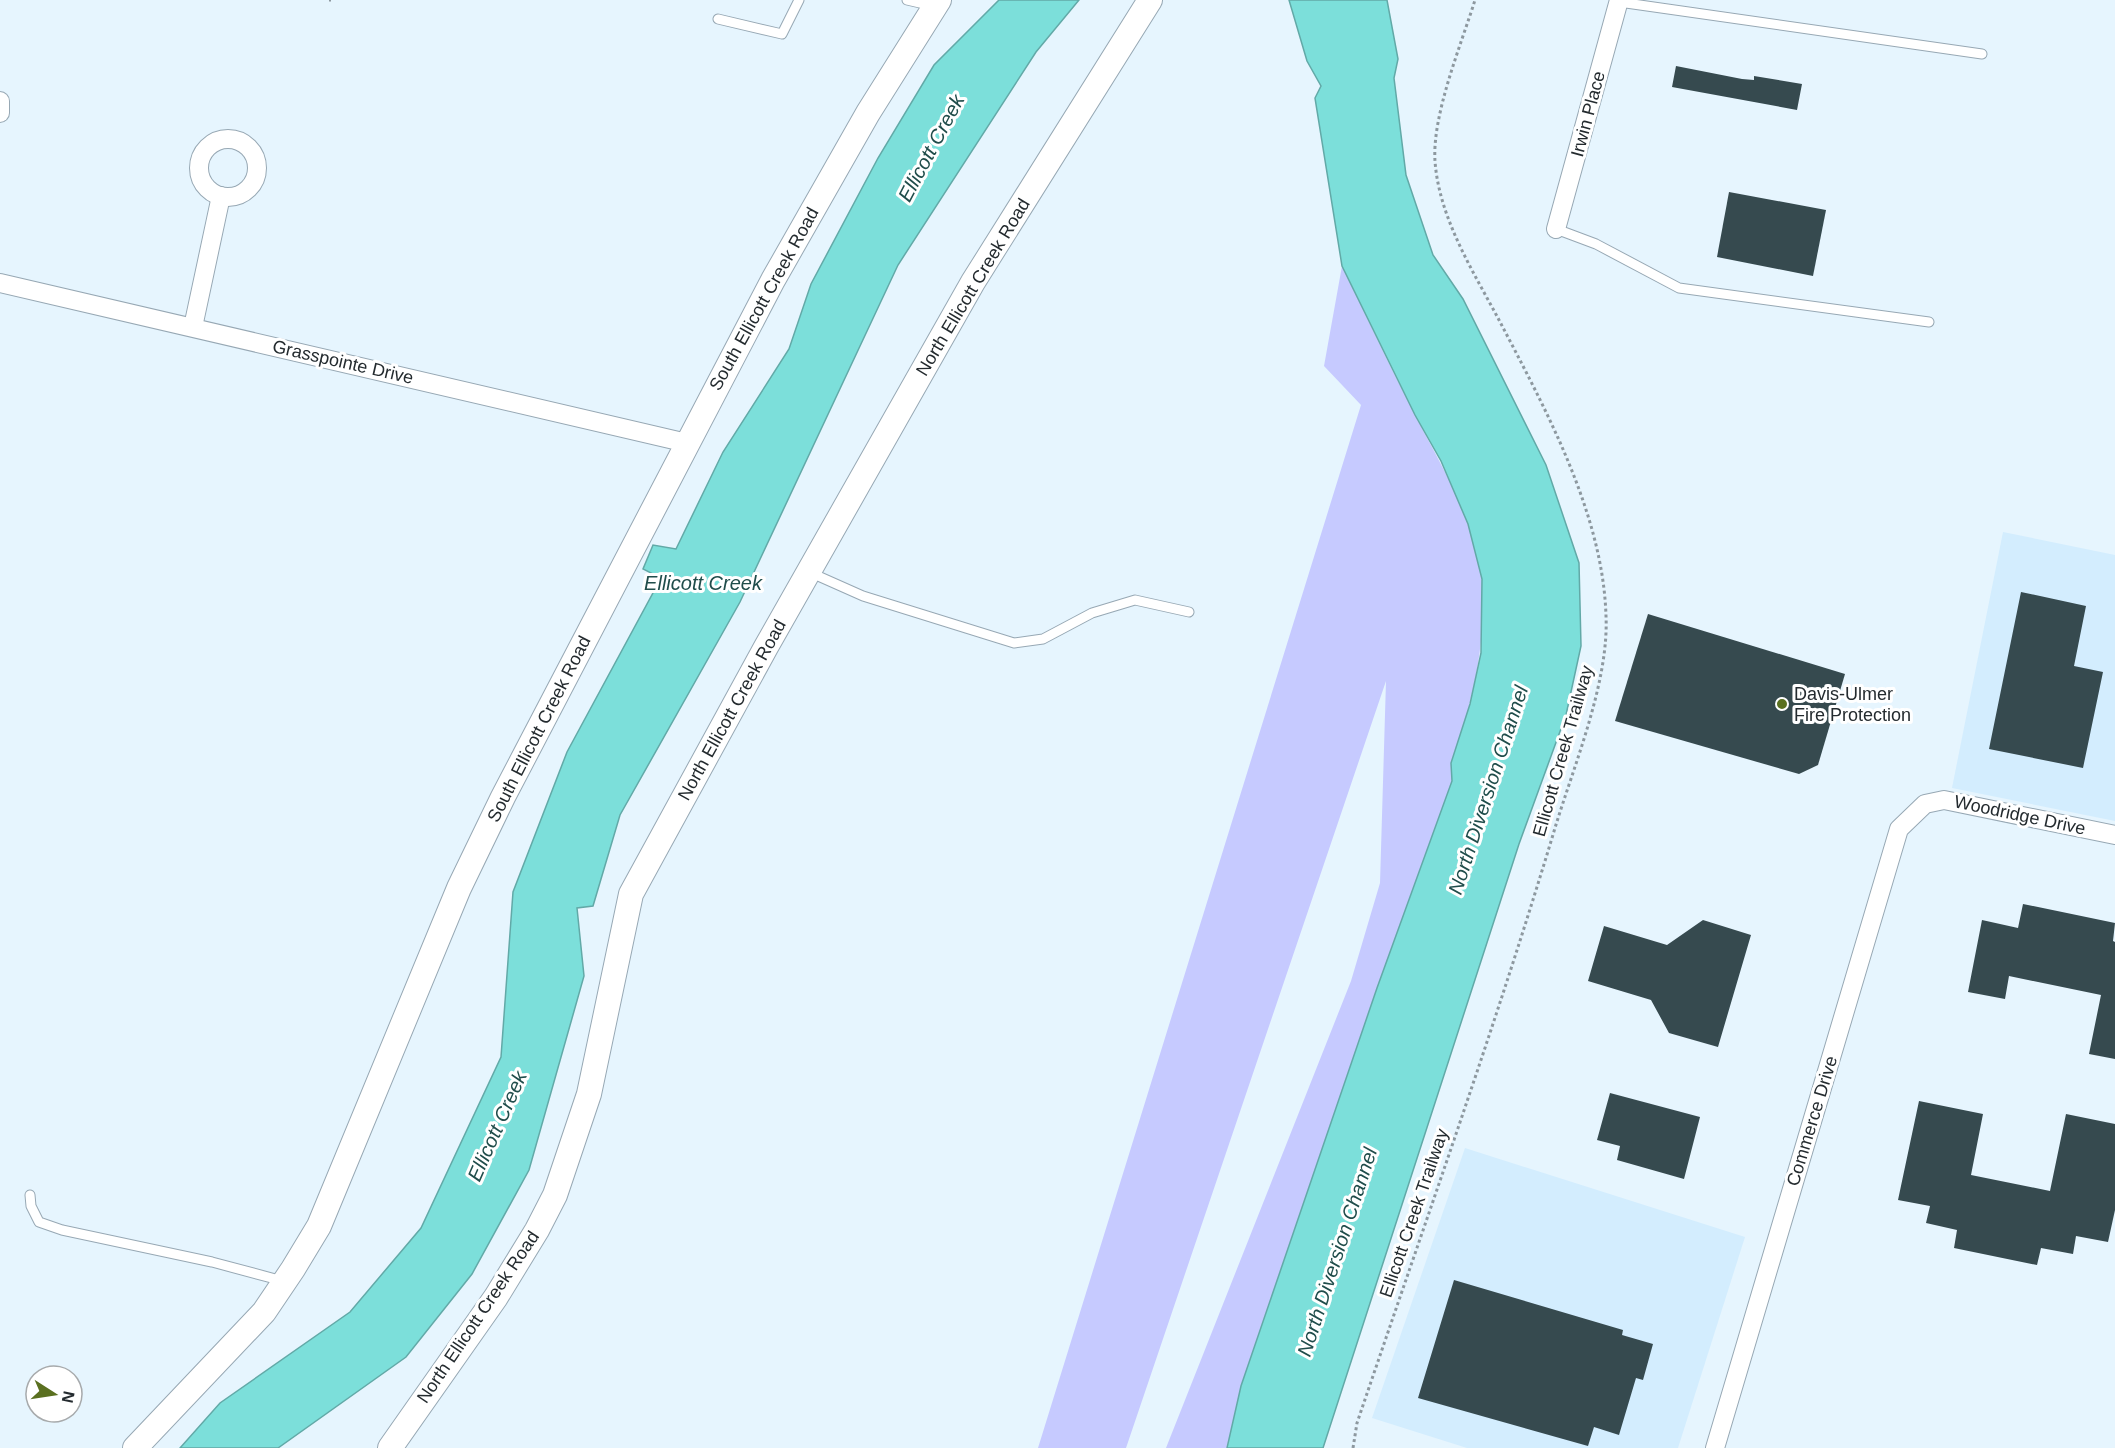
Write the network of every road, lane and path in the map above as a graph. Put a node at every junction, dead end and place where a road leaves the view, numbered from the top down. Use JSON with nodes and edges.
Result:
{"nodes":[{"id":1,"x":799,"y":0,"type":"edge"},
{"id":2,"x":907,"y":0,"type":"edge"},
{"id":3,"x":1150,"y":0,"type":"edge"},
{"id":4,"x":1475,"y":0,"type":"edge"},
{"id":5,"x":1619,"y":1,"type":"edge"},
{"id":6,"x":937,"y":3,"type":"edge"},
{"id":7,"x":718,"y":19,"type":"dead end"},
{"id":8,"x":1982,"y":54,"type":"dead end"},
{"id":9,"x":0,"y":101,"type":"edge"},
{"id":10,"x":0,"y":113,"type":"edge"},
{"id":11,"x":221,"y":196,"type":"dead end"},
{"id":12,"x":1556,"y":229,"type":"joint"},
{"id":13,"x":0,"y":283,"type":"edge"},
{"id":14,"x":1929,"y":322,"type":"dead end"},
{"id":15,"x":193,"y":327,"type":"junction"},
{"id":16,"x":687,"y":443,"type":"junction"},
{"id":17,"x":808,"y":572,"type":"junction"},
{"id":18,"x":1189,"y":612,"type":"dead end"},
{"id":19,"x":1925,"y":804,"type":"joint"},
{"id":20,"x":2115,"y":835,"type":"edge"},
{"id":21,"x":30,"y":1195,"type":"dead end"},
{"id":22,"x":285,"y":1281,"type":"junction"},
{"id":23,"x":135,"y":1448,"type":"edge"},
{"id":24,"x":390,"y":1448,"type":"edge"},
{"id":25,"x":1353,"y":1448,"type":"edge"},
{"id":26,"x":1715,"y":1448,"type":"edge"}],
"edges":[{"from":1,"to":7,"type":"lane"},
{"from":2,"to":6,"type":"lane"},
{"from":3,"to":17,"type":"street","name":"North Ellicott Creek Road"},
{"from":4,"to":25,"type":"path","name":"Ellicott Creek Trailway"},
{"from":5,"to":8,"type":"lane"},
{"from":5,"to":12,"type":"street","name":"Irwin Place"},
{"from":6,"to":16,"type":"street","name":"South Ellicott Creek Road"},
{"from":9,"to":10,"type":"street"},
{"from":11,"to":15,"type":"street"},
{"from":12,"to":14,"type":"lane"},
{"from":13,"to":15,"type":"street","name":"Grasspointe Drive"},
{"from":15,"to":16,"type":"street","name":"Grasspointe Drive"},
{"from":16,"to":22,"type":"street","name":"South Ellicott Creek Road"},
{"from":17,"to":18,"type":"lane"},
{"from":17,"to":24,"type":"street","name":"North Ellicott Creek Road"},
{"from":19,"to":20,"type":"street","name":"Woodridge Drive"},
{"from":19,"to":26,"type":"street","name":"Commerce Drive"},
{"from":21,"to":22,"type":"lane"},
{"from":22,"to":23,"type":"street","name":"South Ellicott Creek Road"}]}
